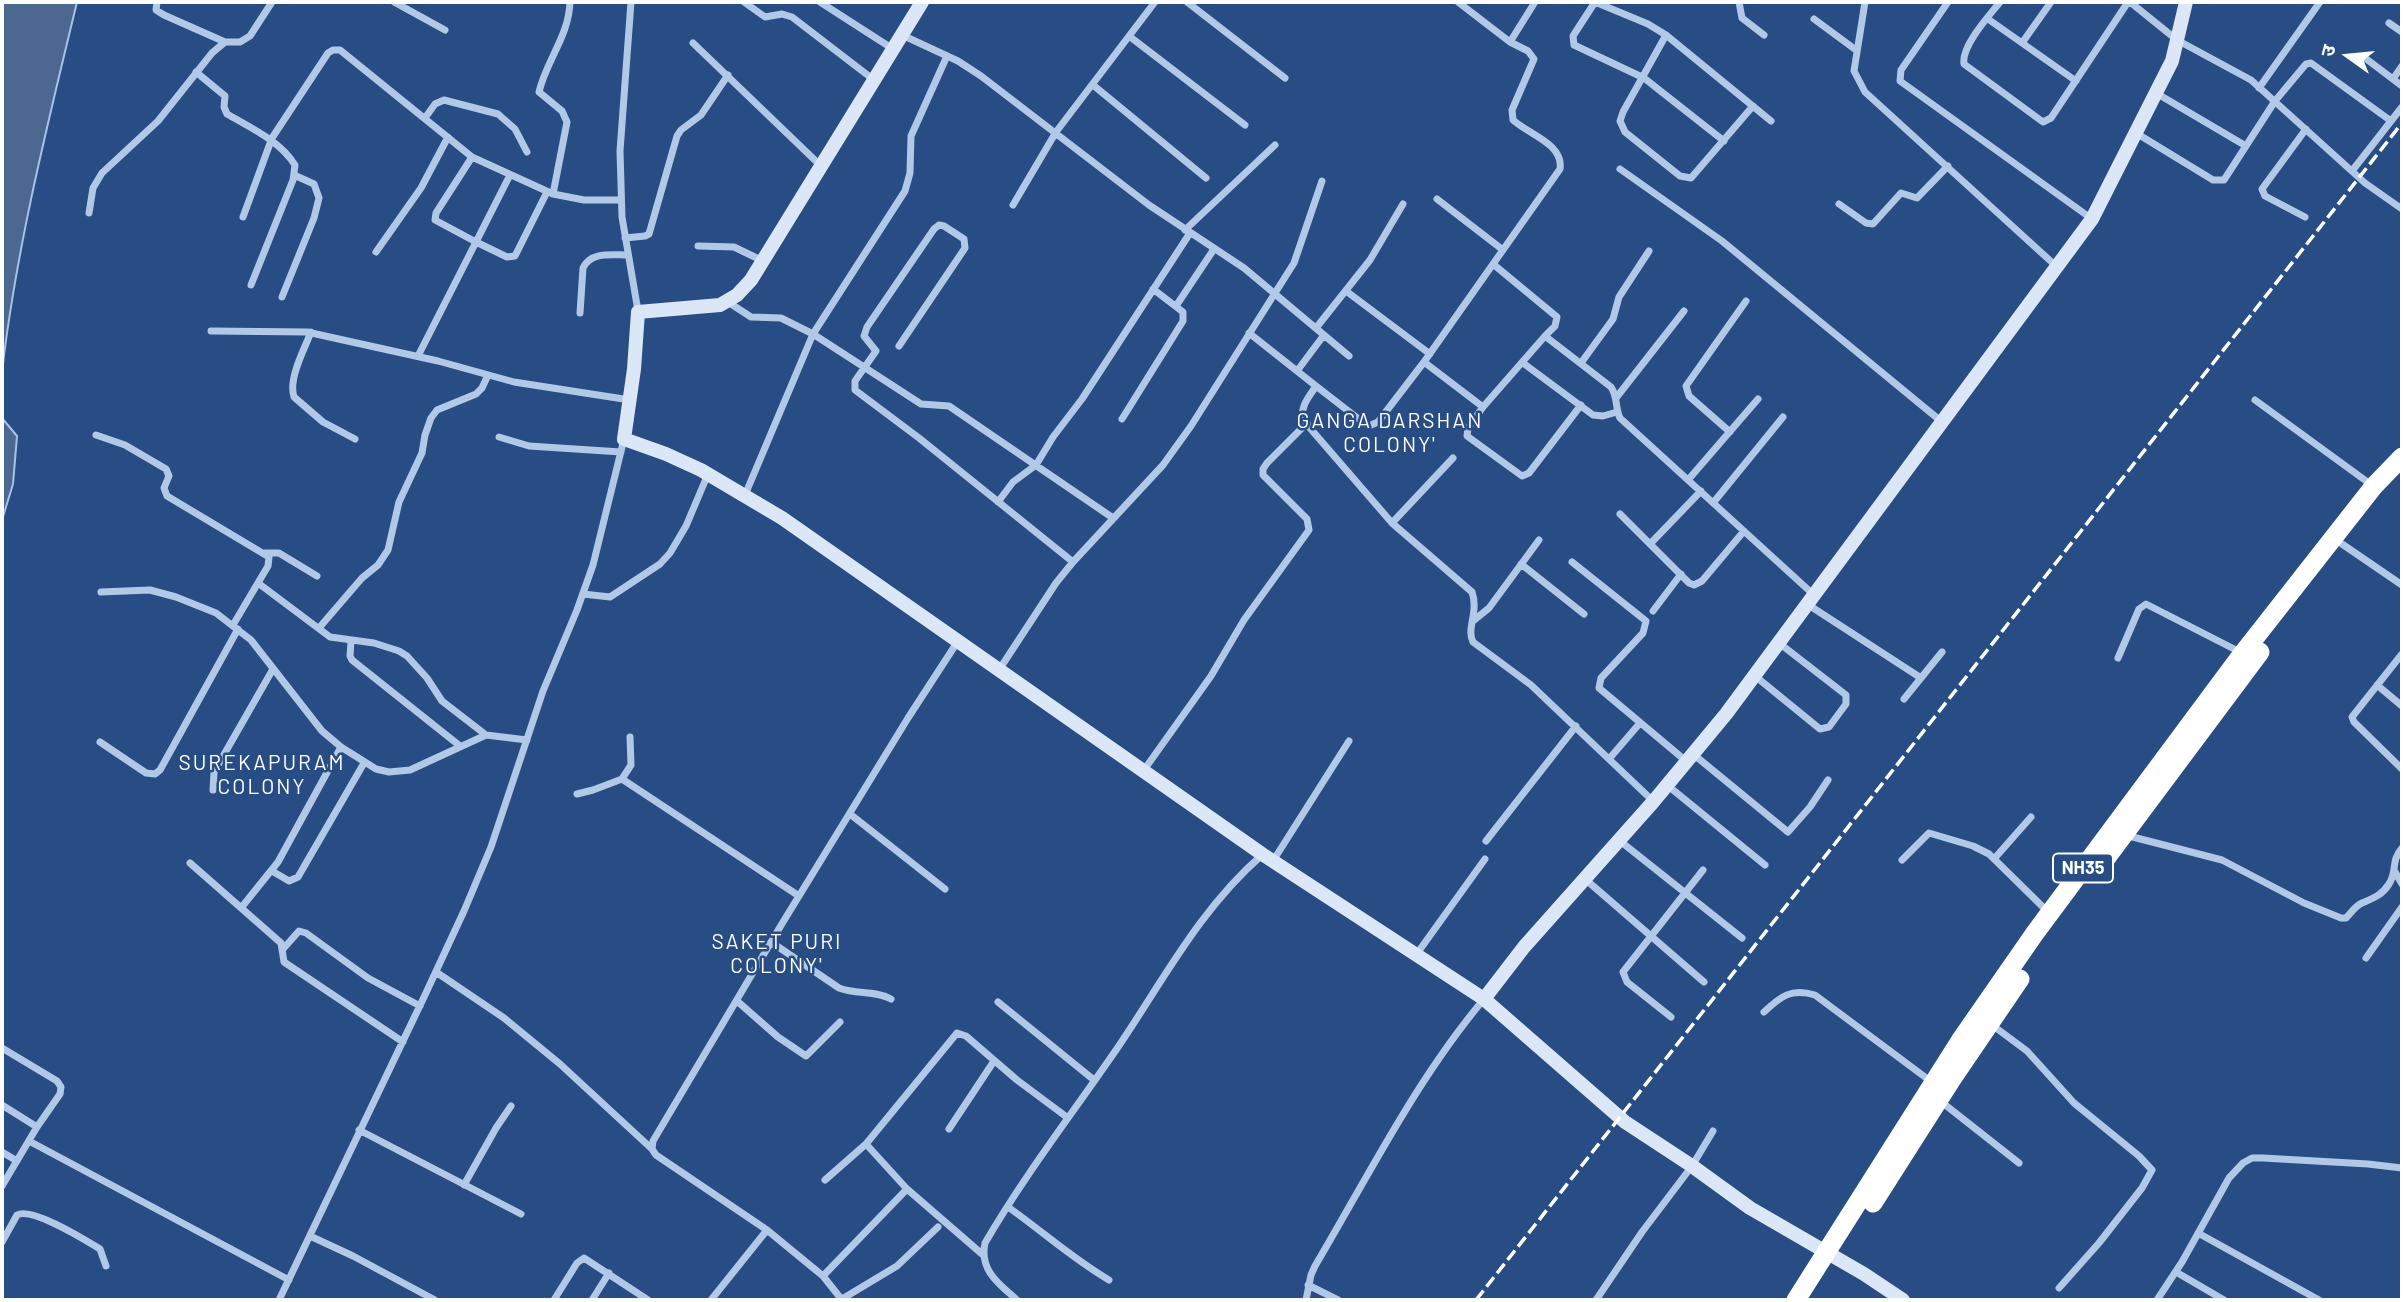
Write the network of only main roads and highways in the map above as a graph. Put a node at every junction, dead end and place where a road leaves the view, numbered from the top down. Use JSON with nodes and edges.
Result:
{"nodes":[{"id":1,"x":2402,"y":457,"type":"edge"},
{"id":2,"x":2402,"y":464,"type":"edge"},
{"id":3,"x":1936,"y":1092,"type":"junction"},
{"id":4,"x":1833,"y":1257,"type":"junction"},
{"id":5,"x":1796,"y":1300,"type":"edge"},
{"id":6,"x":1811,"y":1300,"type":"edge"}],
"edges":[{"from":1,"to":3,"type":"highway","number":"NH35"},
{"from":2,"to":3,"type":"highway","number":"NH35"},
{"from":3,"to":4,"type":"highway","number":"NH35"},
{"from":4,"to":5,"type":"highway","number":"NH35"},
{"from":4,"to":6,"type":"highway","number":"NH35"}]}
